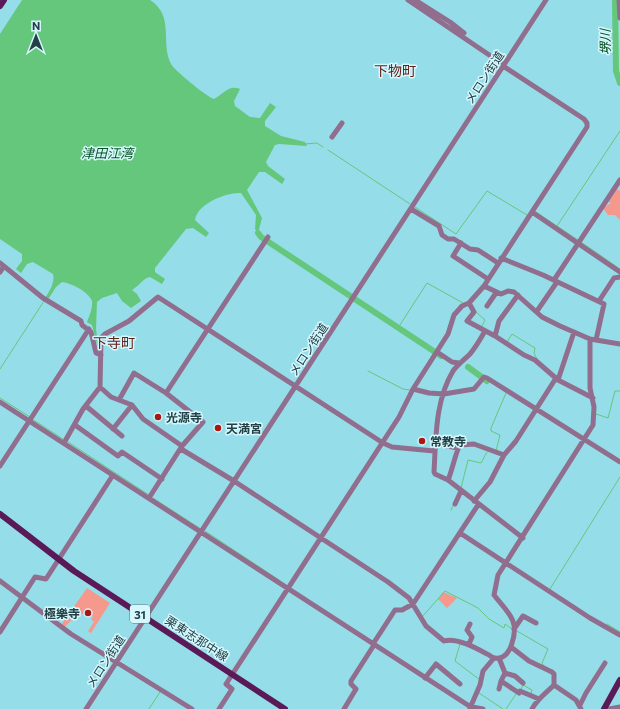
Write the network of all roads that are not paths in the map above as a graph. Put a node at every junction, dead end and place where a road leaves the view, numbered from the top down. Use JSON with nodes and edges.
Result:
{"nodes":[{"id":1,"x":4,"y":0,"type":"edge"},
{"id":2,"x":408,"y":0,"type":"edge"},
{"id":3,"x":415,"y":0,"type":"edge"},
{"id":4,"x":546,"y":0,"type":"edge"},
{"id":5,"x":618,"y":0,"type":"edge"},
{"id":6,"x":0,"y":6,"type":"edge"},
{"id":7,"x":620,"y":18,"type":"edge"},
{"id":8,"x":504,"y":66,"type":"junction"},
{"id":9,"x":342,"y":123,"type":"dead end"},
{"id":10,"x":332,"y":138,"type":"dead end"},
{"id":11,"x":620,"y":180,"type":"edge"},
{"id":12,"x":411,"y":209,"type":"junction"},
{"id":13,"x":532,"y":212,"type":"junction"},
{"id":14,"x":268,"y":237,"type":"dead end"},
{"id":15,"x":461,"y":243,"type":"junction"},
{"id":16,"x":578,"y":244,"type":"junction"},
{"id":17,"x":501,"y":258,"type":"junction"},
{"id":18,"x":498,"y":263,"type":"junction"},
{"id":19,"x":2,"y":264,"type":"edge"},
{"id":20,"x":0,"y":272,"type":"edge"},
{"id":21,"x":620,"y":272,"type":"edge"},
{"id":22,"x":620,"y":277,"type":"edge"},
{"id":23,"x":488,"y":280,"type":"junction"},
{"id":24,"x":556,"y":281,"type":"junction"},
{"id":25,"x":484,"y":286,"type":"junction"},
{"id":26,"x":496,"y":292,"type":"junction"},
{"id":27,"x":518,"y":295,"type":"junction"},
{"id":28,"x":599,"y":301,"type":"junction"},
{"id":29,"x":469,"y":303,"type":"junction"},
{"id":30,"x":487,"y":306,"type":"dead end"},
{"id":31,"x":537,"y":311,"type":"junction"},
{"id":32,"x":89,"y":329,"type":"junction"},
{"id":33,"x":208,"y":329,"type":"junction"},
{"id":34,"x":485,"y":331,"type":"junction"},
{"id":35,"x":574,"y":332,"type":"junction"},
{"id":36,"x":496,"y":336,"type":"junction"},
{"id":37,"x":590,"y":340,"type":"junction"},
{"id":38,"x":596,"y":340,"type":"junction"},
{"id":39,"x":620,"y":344,"type":"edge"},
{"id":40,"x":436,"y":353,"type":"junction"},
{"id":41,"x":101,"y":355,"type":"junction"},
{"id":42,"x":459,"y":363,"type":"junction"},
{"id":43,"x":557,"y":379,"type":"junction"},
{"id":44,"x":296,"y":386,"type":"junction"},
{"id":45,"x":100,"y":387,"type":"junction"},
{"id":46,"x":413,"y":389,"type":"junction"},
{"id":47,"x":166,"y":393,"type":"junction"},
{"id":48,"x":441,"y":394,"type":"junction"},
{"id":49,"x":593,"y":398,"type":"junction"},
{"id":50,"x":119,"y":400,"type":"junction"},
{"id":51,"x":0,"y":402,"type":"edge"},
{"id":52,"x":132,"y":405,"type":"junction"},
{"id":53,"x":86,"y":406,"type":"junction"},
{"id":54,"x":536,"y":410,"type":"junction"},
{"id":55,"x":31,"y":419,"type":"junction"},
{"id":56,"x":75,"y":425,"type":"junction"},
{"id":57,"x":113,"y":429,"type":"junction"},
{"id":58,"x":122,"y":436,"type":"dead end"},
{"id":59,"x":65,"y":441,"type":"junction"},
{"id":60,"x":584,"y":441,"type":"junction"},
{"id":61,"x":383,"y":443,"type":"junction"},
{"id":62,"x":434,"y":443,"type":"junction"},
{"id":63,"x":181,"y":448,"type":"junction"},
{"id":64,"x":457,"y":448,"type":"junction"},
{"id":65,"x":434,"y":451,"type":"junction"},
{"id":66,"x":504,"y":455,"type":"junction"},
{"id":67,"x":620,"y":462,"type":"edge"},
{"id":68,"x":0,"y":466,"type":"edge"},
{"id":69,"x":113,"y":475,"type":"junction"},
{"id":70,"x":162,"y":479,"type":"junction"},
{"id":71,"x":448,"y":480,"type":"junction"},
{"id":72,"x":234,"y":481,"type":"junction"},
{"id":73,"x":461,"y":491,"type":"junction"},
{"id":74,"x":150,"y":496,"type":"junction"},
{"id":75,"x":476,"y":503,"type":"junction"},
{"id":76,"x":455,"y":504,"type":"dead end"},
{"id":77,"x":0,"y":514,"type":"edge"},
{"id":78,"x":202,"y":530,"type":"junction"},
{"id":79,"x":460,"y":533,"type":"junction"},
{"id":80,"x":321,"y":537,"type":"junction"},
{"id":81,"x":523,"y":538,"type":"junction"},
{"id":82,"x":58,"y":560,"type":"junction"},
{"id":83,"x":506,"y":563,"type":"junction"},
{"id":84,"x":0,"y":581,"type":"edge"},
{"id":85,"x":289,"y":587,"type":"junction"},
{"id":86,"x":21,"y":598,"type":"junction"},
{"id":87,"x":414,"y":604,"type":"junction"},
{"id":88,"x":145,"y":617,"type":"junction"},
{"id":89,"x":536,"y":623,"type":"dead end"},
{"id":90,"x":470,"y":624,"type":"dead end"},
{"id":91,"x":514,"y":629,"type":"junction"},
{"id":92,"x":0,"y":632,"type":"edge"},
{"id":93,"x":620,"y":634,"type":"edge"},
{"id":94,"x":374,"y":643,"type":"junction"},
{"id":95,"x":469,"y":644,"type":"junction"},
{"id":96,"x":511,"y":647,"type":"junction"},
{"id":97,"x":496,"y":658,"type":"junction"},
{"id":98,"x":116,"y":662,"type":"junction"},
{"id":99,"x":605,"y":663,"type":"dead end"},
{"id":100,"x":505,"y":673,"type":"junction"},
{"id":101,"x":232,"y":675,"type":"junction"},
{"id":102,"x":426,"y":677,"type":"junction"},
{"id":103,"x":620,"y":680,"type":"edge"},
{"id":104,"x":501,"y":681,"type":"junction"},
{"id":105,"x":523,"y":683,"type":"dead end"},
{"id":106,"x":460,"y":684,"type":"dead end"},
{"id":107,"x":554,"y":685,"type":"junction"},
{"id":108,"x":499,"y":689,"type":"dead end"},
{"id":109,"x":539,"y":699,"type":"junction"},
{"id":110,"x":581,"y":707,"type":"edge"},
{"id":111,"x":620,"y":707,"type":"edge"},
{"id":112,"x":471,"y":708,"type":"edge"},
{"id":113,"x":86,"y":709,"type":"edge"},
{"id":114,"x":192,"y":709,"type":"edge"},
{"id":115,"x":219,"y":709,"type":"edge"},
{"id":116,"x":285,"y":709,"type":"edge"},
{"id":117,"x":344,"y":709,"type":"edge"},
{"id":118,"x":483,"y":709,"type":"edge"},
{"id":119,"x":532,"y":709,"type":"edge"},
{"id":120,"x":604,"y":709,"type":"edge"},
{"id":121,"x":609,"y":709,"type":"edge"}],
"edges":[{"from":1,"to":6,"type":"main road"},
{"from":2,"to":8,"type":"street"},
{"from":3,"to":8,"type":"street"},
{"from":4,"to":8,"type":"street","name":"メロン街道"},
{"from":5,"to":7,"type":"street"},
{"from":8,"to":12,"type":"street","name":"メロン街道"},
{"from":8,"to":13,"type":"street"},
{"from":9,"to":10,"type":"street"},
{"from":11,"to":16,"type":"street"},
{"from":12,"to":15,"type":"street"},
{"from":12,"to":44,"type":"street","name":"メロン街道"},
{"from":13,"to":16,"type":"street"},
{"from":13,"to":17,"type":"street"},
{"from":14,"to":33,"type":"street"},
{"from":15,"to":18,"type":"street"},
{"from":15,"to":23,"type":"street"},
{"from":16,"to":21,"type":"street"},
{"from":16,"to":24,"type":"street"},
{"from":17,"to":18,"type":"street"},
{"from":17,"to":24,"type":"street"},
{"from":18,"to":23,"type":"street"},
{"from":19,"to":20,"type":"street"},
{"from":19,"to":32,"type":"street"},
{"from":22,"to":28,"type":"street"},
{"from":23,"to":25,"type":"street"},
{"from":24,"to":28,"type":"street"},
{"from":24,"to":31,"type":"street"},
{"from":25,"to":26,"type":"street"},
{"from":25,"to":29,"type":"street"},
{"from":26,"to":27,"type":"street"},
{"from":26,"to":30,"type":"street"},
{"from":27,"to":31,"type":"street"},
{"from":27,"to":36,"type":"street"},
{"from":28,"to":38,"type":"street"},
{"from":29,"to":34,"type":"street"},
{"from":29,"to":40,"type":"street"},
{"from":31,"to":35,"type":"street"},
{"from":32,"to":41,"type":"street"},
{"from":32,"to":55,"type":"street"},
{"from":33,"to":41,"type":"street"},
{"from":33,"to":44,"type":"street"},
{"from":33,"to":47,"type":"street"},
{"from":34,"to":36,"type":"street"},
{"from":34,"to":42,"type":"street"},
{"from":35,"to":37,"type":"street"},
{"from":35,"to":43,"type":"street"},
{"from":36,"to":43,"type":"street"},
{"from":37,"to":38,"type":"street"},
{"from":37,"to":49,"type":"street"},
{"from":38,"to":39,"type":"street"},
{"from":40,"to":42,"type":"street"},
{"from":40,"to":46,"type":"street"},
{"from":41,"to":45,"type":"street"},
{"from":42,"to":48,"type":"street"},
{"from":43,"to":49,"type":"street"},
{"from":43,"to":54,"type":"street"},
{"from":44,"to":61,"type":"street"},
{"from":44,"to":72,"type":"street","name":"メロン街道"},
{"from":45,"to":50,"type":"street"},
{"from":45,"to":53,"type":"street"},
{"from":46,"to":48,"type":"street"},
{"from":46,"to":61,"type":"street"},
{"from":47,"to":50,"type":"street"},
{"from":47,"to":63,"type":"street"},
{"from":48,"to":54,"type":"street"},
{"from":48,"to":62,"type":"street"},
{"from":49,"to":60,"type":"street"},
{"from":50,"to":52,"type":"street"},
{"from":51,"to":55,"type":"street"},
{"from":52,"to":57,"type":"street"},
{"from":52,"to":63,"type":"street"},
{"from":53,"to":56,"type":"street"},
{"from":53,"to":57,"type":"street"},
{"from":54,"to":60,"type":"street"},
{"from":54,"to":66,"type":"street"},
{"from":55,"to":59,"type":"street"},
{"from":55,"to":68,"type":"street"},
{"from":56,"to":59,"type":"street"},
{"from":56,"to":70,"type":"street"},
{"from":57,"to":58,"type":"street"},
{"from":59,"to":69,"type":"street"},
{"from":60,"to":67,"type":"street"},
{"from":60,"to":81,"type":"street"},
{"from":61,"to":65,"type":"street"},
{"from":61,"to":80,"type":"street"},
{"from":62,"to":64,"type":"street"},
{"from":62,"to":65,"type":"street"},
{"from":63,"to":70,"type":"street"},
{"from":63,"to":72,"type":"street"},
{"from":64,"to":66,"type":"street"},
{"from":64,"to":71,"type":"street"},
{"from":65,"to":71,"type":"street"},
{"from":66,"to":75,"type":"street"},
{"from":69,"to":74,"type":"street"},
{"from":69,"to":82,"type":"street"},
{"from":70,"to":74,"type":"street"},
{"from":71,"to":73,"type":"street"},
{"from":72,"to":78,"type":"street","name":"メロン街道"},
{"from":72,"to":80,"type":"street"},
{"from":73,"to":75,"type":"street"},
{"from":73,"to":76,"type":"street"},
{"from":74,"to":78,"type":"street"},
{"from":75,"to":79,"type":"street"},
{"from":75,"to":81,"type":"street"},
{"from":77,"to":82,"type":"main road","name":"栗東志那中線","number":"31"},
{"from":78,"to":85,"type":"street"},
{"from":78,"to":88,"type":"street","name":"メロン街道"},
{"from":79,"to":83,"type":"street"},
{"from":79,"to":87,"type":"street"},
{"from":80,"to":85,"type":"street"},
{"from":80,"to":87,"type":"street"},
{"from":81,"to":83,"type":"street"},
{"from":82,"to":86,"type":"street"},
{"from":82,"to":88,"type":"main road","name":"栗東志那中線","number":"31"},
{"from":83,"to":91,"type":"street"},
{"from":83,"to":93,"type":"street"},
{"from":84,"to":86,"type":"street"},
{"from":85,"to":94,"type":"street"},
{"from":85,"to":101,"type":"street"},
{"from":86,"to":92,"type":"street"},
{"from":86,"to":98,"type":"street"},
{"from":87,"to":94,"type":"street"},
{"from":87,"to":95,"type":"street"},
{"from":88,"to":98,"type":"street","name":"メロン街道"},
{"from":88,"to":101,"type":"main road","name":"栗東志那中線","number":"31"},
{"from":89,"to":91,"type":"street"},
{"from":90,"to":95,"type":"street"},
{"from":91,"to":96,"type":"street"},
{"from":94,"to":102,"type":"street"},
{"from":94,"to":117,"type":"street"},
{"from":95,"to":97,"type":"street"},
{"from":96,"to":97,"type":"street"},
{"from":96,"to":107,"type":"street"},
{"from":97,"to":100,"type":"street"},
{"from":97,"to":112,"type":"street"},
{"from":98,"to":113,"type":"street","name":"メロン街道"},
{"from":98,"to":114,"type":"street"},
{"from":99,"to":110,"type":"street"},
{"from":100,"to":104,"type":"street"},
{"from":100,"to":105,"type":"street"},
{"from":101,"to":115,"type":"street"},
{"from":101,"to":116,"type":"main road","name":"栗東志那中線","number":"31"},
{"from":102,"to":106,"type":"street"},
{"from":102,"to":112,"type":"street"},
{"from":103,"to":120,"type":"main road"},
{"from":104,"to":108,"type":"street"},
{"from":104,"to":109,"type":"street"},
{"from":107,"to":109,"type":"street"},
{"from":107,"to":110,"type":"street"},
{"from":109,"to":119,"type":"street"},
{"from":111,"to":121,"type":"street"},
{"from":112,"to":118,"type":"street"}]}
